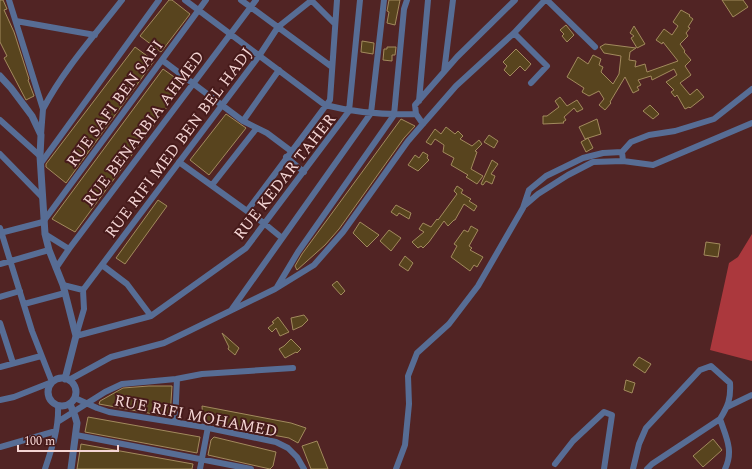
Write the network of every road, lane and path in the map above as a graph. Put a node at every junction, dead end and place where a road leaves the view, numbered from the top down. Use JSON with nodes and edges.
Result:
{"nodes":[{"id":1,"x":9,"y":0,"type":"edge"},
{"id":2,"x":122,"y":0,"type":"edge"},
{"id":3,"x":159,"y":0,"type":"edge"},
{"id":4,"x":185,"y":0,"type":"edge"},
{"id":5,"x":206,"y":0,"type":"edge"},
{"id":6,"x":241,"y":0,"type":"edge"},
{"id":7,"x":256,"y":0,"type":"edge"},
{"id":8,"x":312,"y":0,"type":"edge"},
{"id":9,"x":337,"y":0,"type":"edge"},
{"id":10,"x":360,"y":0,"type":"edge"},
{"id":11,"x":384,"y":0,"type":"edge"},
{"id":12,"x":407,"y":0,"type":"edge"},
{"id":13,"x":428,"y":0,"type":"edge"},
{"id":14,"x":452,"y":0,"type":"edge"},
{"id":15,"x":515,"y":0,"type":"edge"},
{"id":16,"x":549,"y":1,"type":"edge"},
{"id":17,"x":250,"y":7,"type":"junction"},
{"id":18,"x":199,"y":10,"type":"junction"},
{"id":19,"x":16,"y":21,"type":"junction"},
{"id":20,"x":335,"y":24,"type":"junction"},
{"id":21,"x":278,"y":27,"type":"junction"},
{"id":22,"x":514,"y":33,"type":"junction"},
{"id":23,"x":230,"y":34,"type":"junction"},
{"id":24,"x":95,"y":35,"type":"junction"},
{"id":25,"x":595,"y":47,"type":"dead end"},
{"id":26,"x":259,"y":56,"type":"junction"},
{"id":27,"x":162,"y":60,"type":"junction"},
{"id":28,"x":332,"y":67,"type":"junction"},
{"id":29,"x":279,"y":70,"type":"junction"},
{"id":30,"x":444,"y":72,"type":"junction"},
{"id":31,"x":0,"y":76,"type":"edge"},
{"id":32,"x":193,"y":83,"type":"junction"},
{"id":33,"x":531,"y":83,"type":"dead end"},
{"id":34,"x":752,"y":89,"type":"edge"},
{"id":35,"x":419,"y":101,"type":"junction"},
{"id":36,"x":222,"y":105,"type":"junction"},
{"id":37,"x":325,"y":105,"type":"junction"},
{"id":38,"x":43,"y":109,"type":"junction"},
{"id":39,"x":349,"y":111,"type":"junction"},
{"id":40,"x":371,"y":113,"type":"junction"},
{"id":41,"x":416,"y":114,"type":"junction"},
{"id":42,"x":394,"y":115,"type":"junction"},
{"id":43,"x":0,"y":120,"type":"edge"},
{"id":44,"x":243,"y":121,"type":"junction"},
{"id":45,"x":752,"y":123,"type":"edge"},
{"id":46,"x":423,"y":124,"type":"junction"},
{"id":47,"x":256,"y":129,"type":"junction"},
{"id":48,"x":41,"y":135,"type":"junction"},
{"id":49,"x":291,"y":151,"type":"junction"},
{"id":50,"x":622,"y":152,"type":"junction"},
{"id":51,"x":0,"y":154,"type":"edge"},
{"id":52,"x":286,"y":157,"type":"junction"},
{"id":53,"x":41,"y":160,"type":"junction"},
{"id":54,"x":622,"y":161,"type":"junction"},
{"id":55,"x":179,"y":162,"type":"junction"},
{"id":56,"x":304,"y":172,"type":"junction"},
{"id":57,"x":212,"y":186,"type":"junction"},
{"id":58,"x":42,"y":197,"type":"junction"},
{"id":59,"x":523,"y":208,"type":"junction"},
{"id":60,"x":247,"y":211,"type":"junction"},
{"id":61,"x":43,"y":222,"type":"junction"},
{"id":62,"x":264,"y":224,"type":"junction"},
{"id":63,"x":0,"y":231,"type":"edge"},
{"id":64,"x":45,"y":234,"type":"junction"},
{"id":65,"x":282,"y":238,"type":"junction"},
{"id":66,"x":69,"y":249,"type":"junction"},
{"id":67,"x":49,"y":250,"type":"junction"},
{"id":68,"x":10,"y":261,"type":"junction"},
{"id":69,"x":0,"y":264,"type":"edge"},
{"id":70,"x":102,"y":265,"type":"junction"},
{"id":71,"x":56,"y":268,"type":"junction"},
{"id":72,"x":63,"y":284,"type":"junction"},
{"id":73,"x":276,"y":289,"type":"junction"},
{"id":74,"x":83,"y":290,"type":"junction"},
{"id":75,"x":20,"y":291,"type":"junction"},
{"id":76,"x":65,"y":293,"type":"junction"},
{"id":77,"x":0,"y":297,"type":"edge"},
{"id":78,"x":24,"y":304,"type":"junction"},
{"id":79,"x":231,"y":310,"type":"junction"},
{"id":80,"x":151,"y":316,"type":"junction"},
{"id":81,"x":0,"y":323,"type":"edge"},
{"id":82,"x":1,"y":331,"type":"edge"},
{"id":83,"x":76,"y":336,"type":"junction"},
{"id":84,"x":42,"y":356,"type":"junction"},
{"id":85,"x":13,"y":363,"type":"junction"},
{"id":86,"x":0,"y":367,"type":"edge"},
{"id":87,"x":293,"y":368,"type":"dead end"},
{"id":88,"x":177,"y":379,"type":"junction"},
{"id":89,"x":67,"y":380,"type":"junction"},
{"id":90,"x":52,"y":382,"type":"junction"},
{"id":91,"x":752,"y":395,"type":"edge"},
{"id":92,"x":75,"y":398,"type":"junction"},
{"id":93,"x":0,"y":400,"type":"edge"},
{"id":94,"x":70,"y":404,"type":"junction"},
{"id":95,"x":87,"y":404,"type":"junction"},
{"id":96,"x":58,"y":406,"type":"junction"},
{"id":97,"x":727,"y":407,"type":"junction"},
{"id":98,"x":74,"y":412,"type":"junction"},
{"id":99,"x":720,"y":419,"type":"junction"},
{"id":100,"x":59,"y":421,"type":"junction"},
{"id":101,"x":175,"y":422,"type":"junction"},
{"id":102,"x":208,"y":428,"type":"junction"},
{"id":103,"x":56,"y":431,"type":"junction"},
{"id":104,"x":76,"y":436,"type":"junction"},
{"id":105,"x":0,"y":447,"type":"edge"},
{"id":106,"x":202,"y":460,"type":"junction"},
{"id":107,"x":555,"y":464,"type":"dead end"},
{"id":108,"x":46,"y":469,"type":"edge"},
{"id":109,"x":71,"y":469,"type":"edge"},
{"id":110,"x":200,"y":469,"type":"edge"},
{"id":111,"x":251,"y":469,"type":"edge"},
{"id":112,"x":304,"y":469,"type":"edge"},
{"id":113,"x":396,"y":469,"type":"edge"},
{"id":114,"x":604,"y":469,"type":"edge"},
{"id":115,"x":633,"y":469,"type":"edge"},
{"id":116,"x":647,"y":469,"type":"edge"},
{"id":117,"x":725,"y":469,"type":"edge"}],
"edges":[{"from":1,"to":19,"type":"street"},
{"from":2,"to":24,"type":"street"},
{"from":3,"to":53,"type":"street"},
{"from":4,"to":18,"type":"street"},
{"from":5,"to":18,"type":"street","name":"RUE SAFI BEN SAFI"},
{"from":6,"to":17,"type":"street"},
{"from":7,"to":17,"type":"street","name":"RUE BENARBIA AHMED"},
{"from":8,"to":20,"type":"street"},
{"from":8,"to":21,"type":"street","name":"RUE RIFI MED BEN BEL HADJ"},
{"from":9,"to":20,"type":"street"},
{"from":10,"to":39,"type":"street","name":"RUE KEDAR TAHER"},
{"from":11,"to":40,"type":"street"},
{"from":12,"to":42,"type":"street"},
{"from":13,"to":35,"type":"street"},
{"from":14,"to":30,"type":"street"},
{"from":15,"to":30,"type":"street"},
{"from":16,"to":22,"type":"street"},
{"from":16,"to":25,"type":"street"},
{"from":17,"to":21,"type":"street"},
{"from":17,"to":23,"type":"street","name":"RUE BENARBIA AHMED"},
{"from":18,"to":23,"type":"street"},
{"from":18,"to":27,"type":"street","name":"RUE SAFI BEN SAFI"},
{"from":19,"to":24,"type":"street"},
{"from":19,"to":38,"type":"street"},
{"from":20,"to":28,"type":"street"},
{"from":21,"to":26,"type":"street","name":"RUE RIFI MED BEN BEL HADJ"},
{"from":21,"to":28,"type":"street"},
{"from":22,"to":33,"type":"street"},
{"from":22,"to":46,"type":"street"},
{"from":23,"to":26,"type":"street"},
{"from":23,"to":32,"type":"street","name":"RUE BENARBIA AHMED"},
{"from":24,"to":38,"type":"street"},
{"from":26,"to":29,"type":"street"},
{"from":26,"to":36,"type":"street","name":"RUE RIFI MED BEN BEL HADJ"},
{"from":27,"to":32,"type":"street"},
{"from":27,"to":61,"type":"street","name":"RUE SAFI BEN SAFI"},
{"from":28,"to":37,"type":"street"},
{"from":29,"to":37,"type":"street"},
{"from":29,"to":44,"type":"street"},
{"from":30,"to":35,"type":"street"},
{"from":31,"to":48,"type":"street"},
{"from":32,"to":36,"type":"street"},
{"from":32,"to":66,"type":"street","name":"RUE BENARBIA AHMED"},
{"from":34,"to":50,"type":"street"},
{"from":35,"to":41,"type":"street"},
{"from":36,"to":44,"type":"street"},
{"from":36,"to":55,"type":"street","name":"RUE RIFI MED BEN BEL HADJ"},
{"from":37,"to":39,"type":"street"},
{"from":37,"to":49,"type":"street"},
{"from":38,"to":48,"type":"street"},
{"from":39,"to":40,"type":"street"},
{"from":39,"to":56,"type":"street","name":"RUE KEDAR TAHER"},
{"from":40,"to":42,"type":"street"},
{"from":40,"to":65,"type":"street"},
{"from":41,"to":42,"type":"street"},
{"from":41,"to":46,"type":"street"},
{"from":42,"to":73,"type":"street"},
{"from":43,"to":53,"type":"street"},
{"from":44,"to":47,"type":"street"},
{"from":45,"to":54,"type":"street"},
{"from":46,"to":73,"type":"street"},
{"from":47,"to":49,"type":"street"},
{"from":47,"to":57,"type":"street"},
{"from":48,"to":53,"type":"street"},
{"from":49,"to":52,"type":"street"},
{"from":50,"to":54,"type":"street"},
{"from":50,"to":59,"type":"street"},
{"from":51,"to":58,"type":"street"},
{"from":52,"to":56,"type":"street"},
{"from":52,"to":60,"type":"street"},
{"from":53,"to":58,"type":"street"},
{"from":54,"to":59,"type":"street"},
{"from":55,"to":57,"type":"street"},
{"from":55,"to":70,"type":"street","name":"RUE RIFI MED BEN BEL HADJ"},
{"from":56,"to":62,"type":"street","name":"RUE KEDAR TAHER"},
{"from":57,"to":60,"type":"street"},
{"from":58,"to":61,"type":"street"},
{"from":59,"to":113,"type":"street"},
{"from":60,"to":62,"type":"street"},
{"from":61,"to":63,"type":"street"},
{"from":61,"to":64,"type":"street"},
{"from":62,"to":65,"type":"street"},
{"from":62,"to":80,"type":"street","name":"RUE KEDAR TAHER"},
{"from":63,"to":68,"type":"street"},
{"from":64,"to":66,"type":"street"},
{"from":64,"to":67,"type":"street"},
{"from":65,"to":79,"type":"street"},
{"from":66,"to":71,"type":"street","name":"RUE BENARBIA AHMED"},
{"from":67,"to":68,"type":"street"},
{"from":67,"to":71,"type":"street"},
{"from":68,"to":69,"type":"street"},
{"from":68,"to":75,"type":"street"},
{"from":70,"to":74,"type":"street","name":"RUE RIFI MED BEN BEL HADJ"},
{"from":70,"to":80,"type":"street"},
{"from":71,"to":72,"type":"street"},
{"from":72,"to":74,"type":"street"},
{"from":72,"to":76,"type":"street"},
{"from":73,"to":79,"type":"street"},
{"from":74,"to":83,"type":"street"},
{"from":75,"to":77,"type":"street"},
{"from":75,"to":78,"type":"street"},
{"from":76,"to":78,"type":"street"},
{"from":76,"to":83,"type":"street"},
{"from":78,"to":84,"type":"street"},
{"from":79,"to":89,"type":"street"},
{"from":80,"to":83,"type":"street","name":"RUE KEDAR TAHER"},
{"from":81,"to":82,"type":"street"},
{"from":82,"to":85,"type":"street"},
{"from":83,"to":89,"type":"street"},
{"from":84,"to":85,"type":"street"},
{"from":84,"to":90,"type":"street"},
{"from":85,"to":86,"type":"street"},
{"from":87,"to":88,"type":"street"},
{"from":88,"to":95,"type":"street"},
{"from":88,"to":101,"type":"street"},
{"from":89,"to":90,"type":"street"},
{"from":89,"to":92,"type":"street"},
{"from":90,"to":93,"type":"street"},
{"from":90,"to":96,"type":"street"},
{"from":91,"to":97,"type":"street"},
{"from":92,"to":94,"type":"street"},
{"from":92,"to":95,"type":"street","name":"RUE RIFI MOHAMED"},
{"from":94,"to":96,"type":"street"},
{"from":94,"to":98,"type":"street"},
{"from":95,"to":98,"type":"street"},
{"from":95,"to":101,"type":"street","name":"RUE RIFI MOHAMED"},
{"from":96,"to":100,"type":"street"},
{"from":97,"to":99,"type":"street"},
{"from":97,"to":115,"type":"street"},
{"from":98,"to":100,"type":"street"},
{"from":98,"to":104,"type":"street"},
{"from":99,"to":116,"type":"street"},
{"from":99,"to":117,"type":"street"},
{"from":100,"to":103,"type":"street"},
{"from":101,"to":102,"type":"street","name":"RUE RIFI MOHAMED"},
{"from":102,"to":106,"type":"street"},
{"from":102,"to":112,"type":"street","name":"RUE RIFI MOHAMED"},
{"from":103,"to":105,"type":"street"},
{"from":103,"to":108,"type":"street"},
{"from":104,"to":106,"type":"street"},
{"from":104,"to":109,"type":"street"},
{"from":106,"to":110,"type":"street"},
{"from":106,"to":111,"type":"street"},
{"from":107,"to":114,"type":"street"}]}
